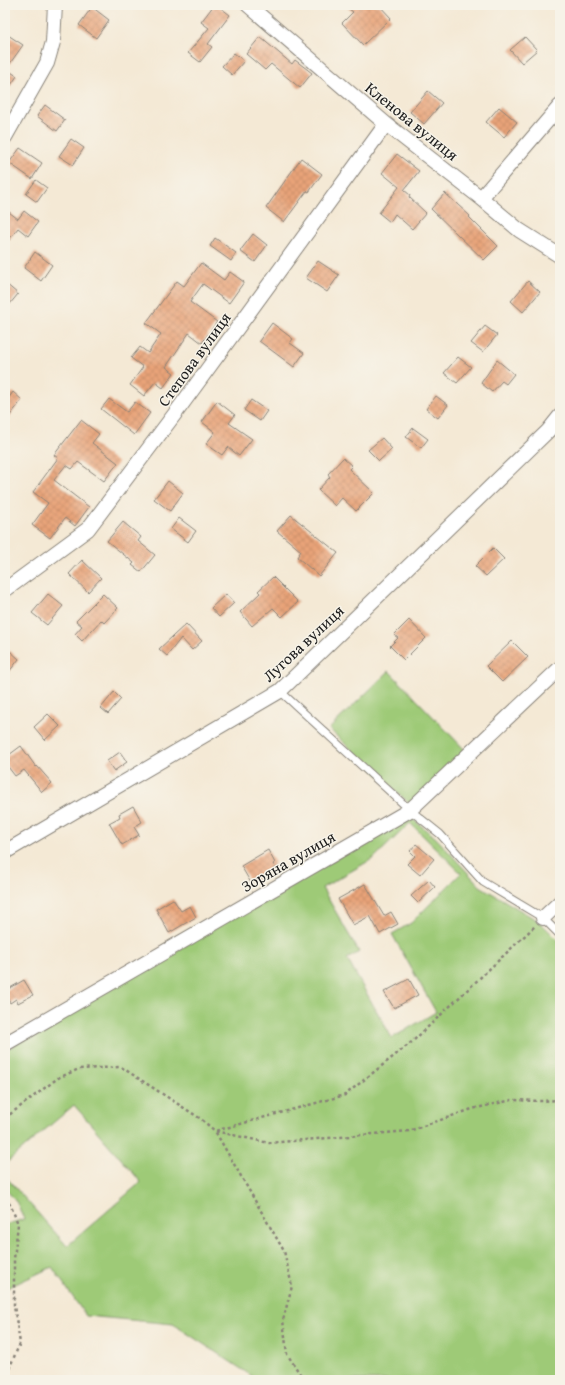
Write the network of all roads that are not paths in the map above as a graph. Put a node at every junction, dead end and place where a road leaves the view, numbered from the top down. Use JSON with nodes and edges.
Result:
{"nodes":[{"id":1,"x":55,"y":5,"type":"edge"},
{"id":2,"x":248,"y":5,"type":"edge"},
{"id":3,"x":560,"y":106,"type":"edge"},
{"id":4,"x":386,"y":124,"type":"junction"},
{"id":5,"x":5,"y":137,"type":"edge"},
{"id":6,"x":481,"y":198,"type":"junction"},
{"id":7,"x":560,"y":256,"type":"edge"},
{"id":8,"x":560,"y":416,"type":"edge"},
{"id":9,"x":5,"y":590,"type":"edge"},
{"id":10,"x":560,"y":668,"type":"edge"},
{"id":11,"x":280,"y":691,"type":"junction"},
{"id":12,"x":410,"y":810,"type":"junction"},
{"id":13,"x":5,"y":852,"type":"edge"},
{"id":14,"x":560,"y":902,"type":"edge"},
{"id":15,"x":543,"y":918,"type":"junction"},
{"id":16,"x":560,"y":935,"type":"edge"},
{"id":17,"x":5,"y":1044,"type":"edge"}],
"edges":[{"from":1,"to":5,"type":"street"},
{"from":2,"to":4,"type":"street","name":"Кленова вулиця"},
{"from":3,"to":6,"type":"street"},
{"from":4,"to":6,"type":"street","name":"Кленова вулиця"},
{"from":4,"to":9,"type":"street","name":"Степова вулиця"},
{"from":6,"to":7,"type":"street","name":"Кленова вулиця"},
{"from":8,"to":11,"type":"street","name":"Лугова вулиця"},
{"from":10,"to":12,"type":"street","name":"Зоряна вулиця"},
{"from":11,"to":12,"type":"lane"},
{"from":11,"to":13,"type":"street","name":"Лугова вулиця"},
{"from":12,"to":15,"type":"lane"},
{"from":12,"to":17,"type":"street","name":"Зоряна вулиця"},
{"from":14,"to":15,"type":"street"},
{"from":15,"to":16,"type":"lane"}]}
